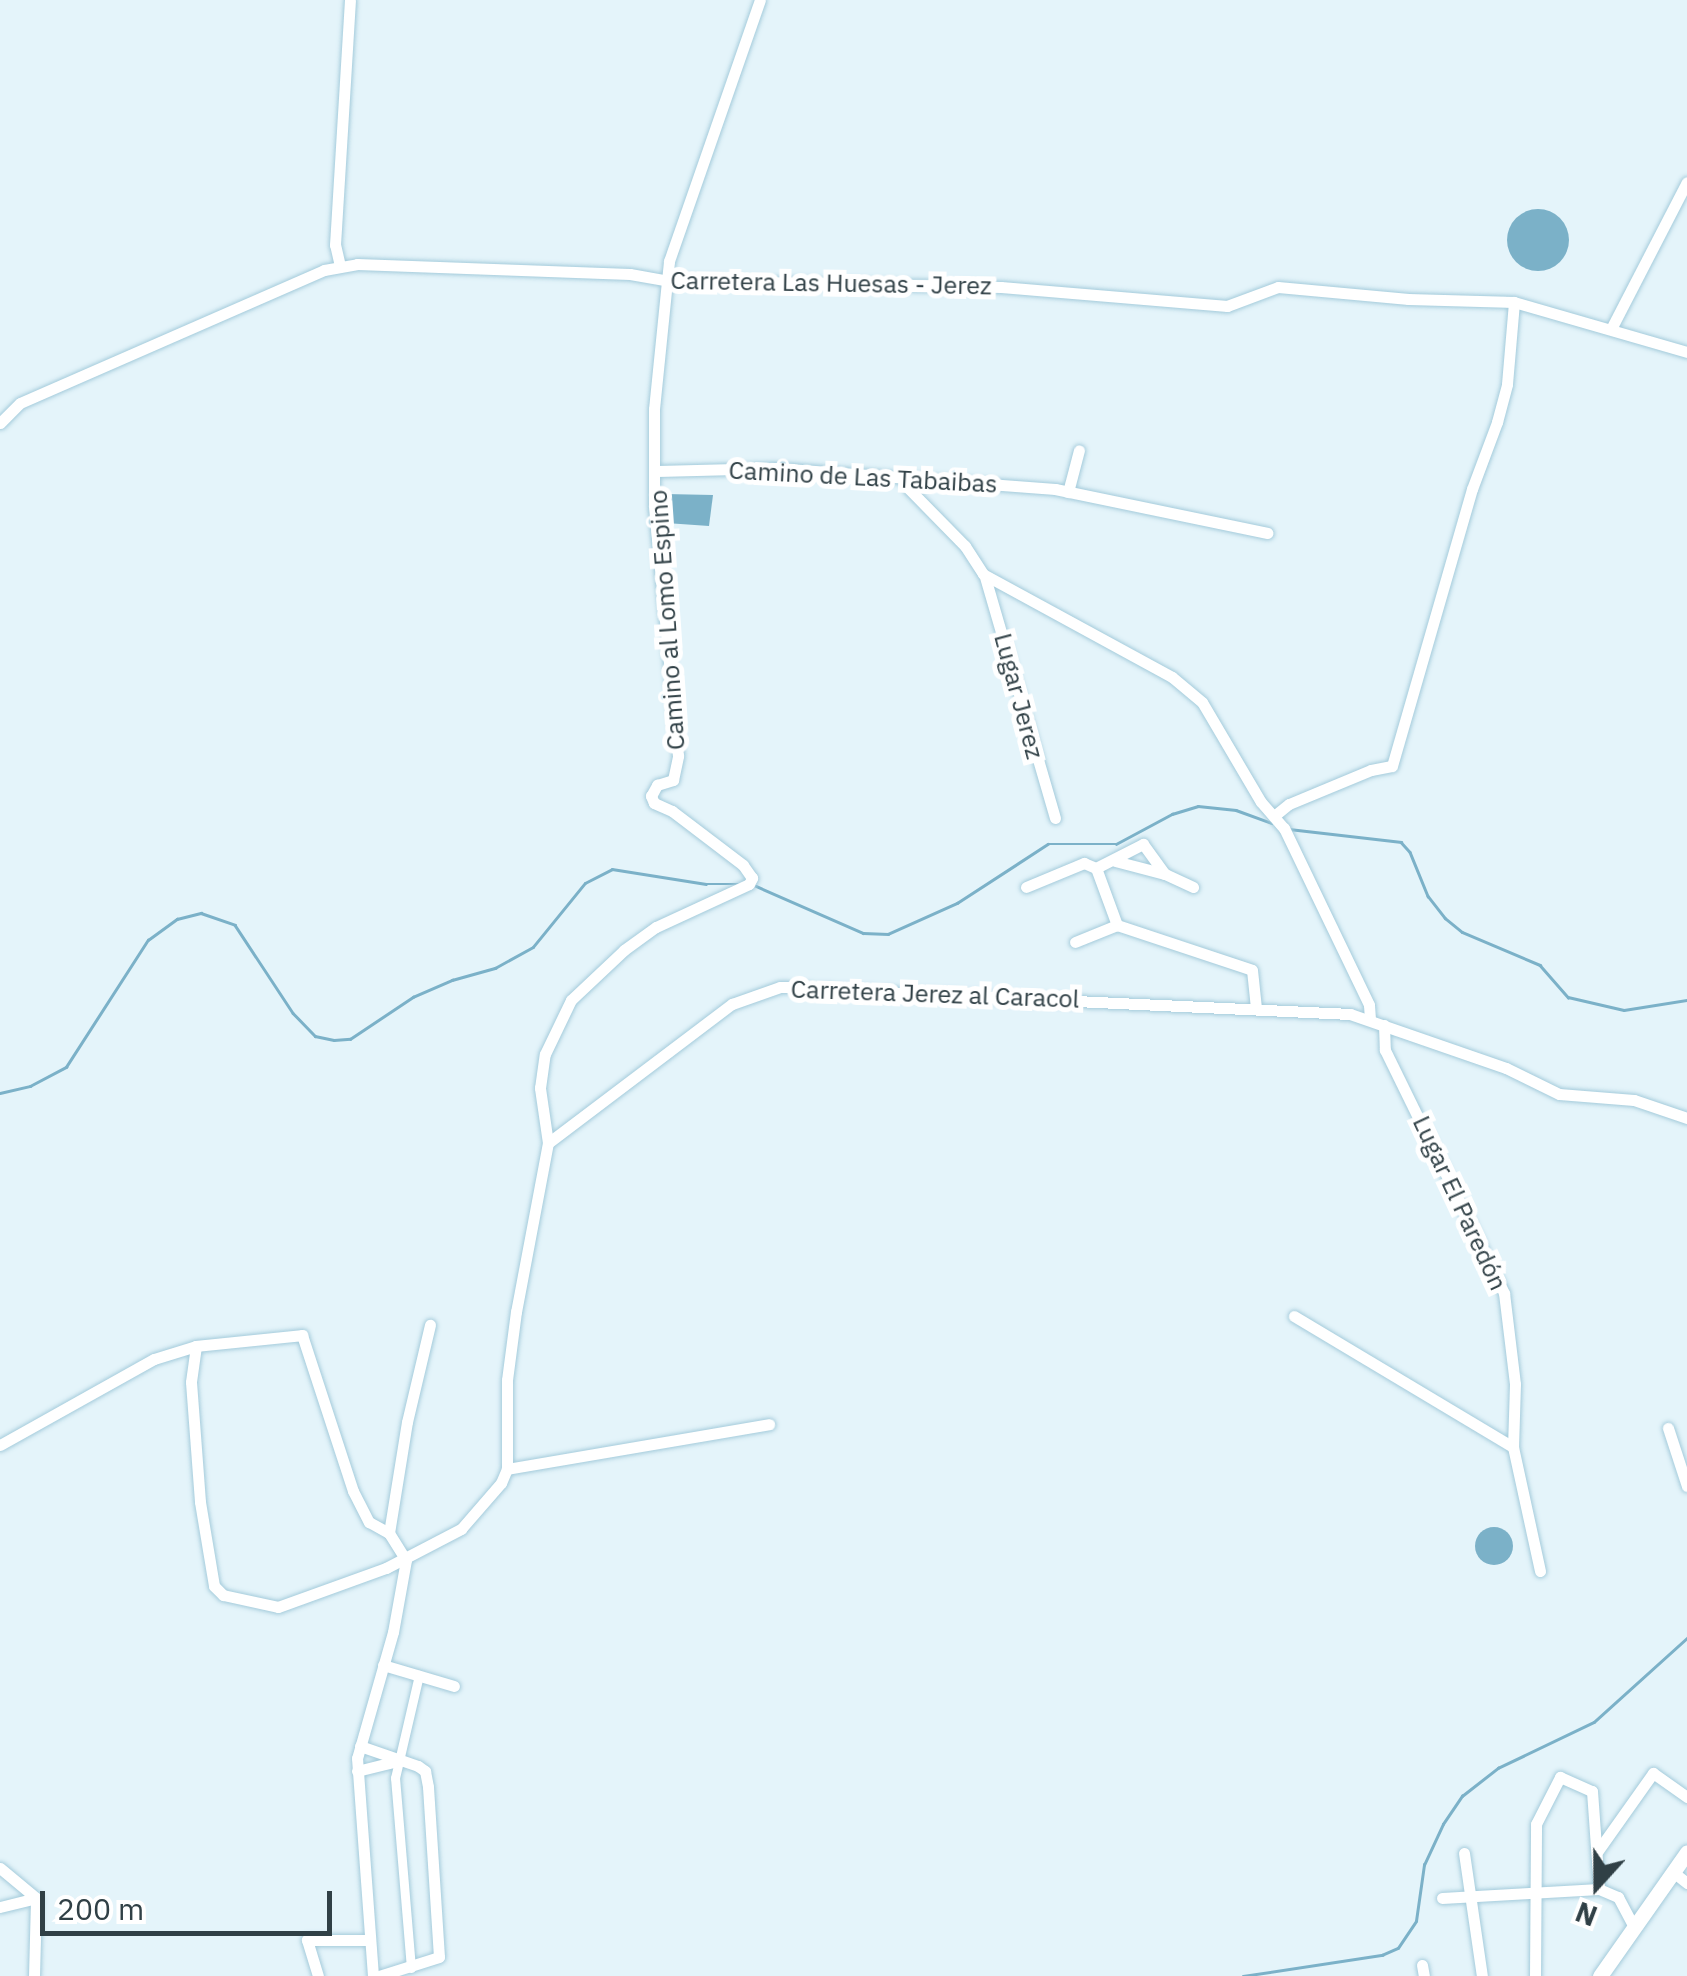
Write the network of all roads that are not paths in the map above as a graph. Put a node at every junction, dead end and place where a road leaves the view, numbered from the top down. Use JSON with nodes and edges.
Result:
{"nodes":[{"id":1,"x":350,"y":0,"type":"edge"},
{"id":2,"x":760,"y":0,"type":"edge"},
{"id":3,"x":1687,"y":182,"type":"edge"},
{"id":4,"x":340,"y":266,"type":"junction"},
{"id":5,"x":664,"y":280,"type":"junction"},
{"id":6,"x":1514,"y":302,"type":"junction"},
{"id":7,"x":1611,"y":329,"type":"junction"},
{"id":8,"x":1687,"y":352,"type":"edge"},
{"id":9,"x":0,"y":423,"type":"edge"},
{"id":10,"x":1079,"y":450,"type":"dead end"},
{"id":11,"x":657,"y":471,"type":"junction"},
{"id":12,"x":906,"y":477,"type":"junction"},
{"id":13,"x":1068,"y":492,"type":"junction"},
{"id":14,"x":1268,"y":532,"type":"dead end"},
{"id":15,"x":983,"y":574,"type":"junction"},
{"id":16,"x":1274,"y":816,"type":"junction"},
{"id":17,"x":1055,"y":818,"type":"dead end"},
{"id":18,"x":1116,"y":861,"type":"junction"},
{"id":19,"x":1096,"y":868,"type":"junction"},
{"id":20,"x":1166,"y":874,"type":"junction"},
{"id":21,"x":1026,"y":887,"type":"dead end"},
{"id":22,"x":1193,"y":887,"type":"dead end"},
{"id":23,"x":1118,"y":925,"type":"junction"},
{"id":24,"x":1075,"y":942,"type":"dead end"},
{"id":25,"x":1256,"y":1008,"type":"junction"},
{"id":26,"x":1370,"y":1020,"type":"junction"},
{"id":27,"x":1384,"y":1025,"type":"junction"},
{"id":28,"x":1687,"y":1118,"type":"edge"},
{"id":29,"x":548,"y":1143,"type":"junction"},
{"id":30,"x":1294,"y":1316,"type":"dead end"},
{"id":31,"x":430,"y":1325,"type":"dead end"},
{"id":32,"x":196,"y":1346,"type":"junction"},
{"id":33,"x":770,"y":1424,"type":"dead end"},
{"id":34,"x":1668,"y":1428,"type":"dead end"},
{"id":35,"x":0,"y":1445,"type":"edge"},
{"id":36,"x":1513,"y":1448,"type":"junction"},
{"id":37,"x":507,"y":1469,"type":"junction"},
{"id":38,"x":1687,"y":1486,"type":"edge"},
{"id":39,"x":389,"y":1534,"type":"junction"},
{"id":40,"x":406,"y":1560,"type":"junction"},
{"id":41,"x":1540,"y":1571,"type":"dead end"},
{"id":42,"x":383,"y":1665,"type":"junction"},
{"id":43,"x":419,"y":1676,"type":"junction"},
{"id":44,"x":454,"y":1686,"type":"dead end"},
{"id":45,"x":360,"y":1746,"type":"junction"},
{"id":46,"x":397,"y":1761,"type":"junction"},
{"id":47,"x":358,"y":1771,"type":"junction"},
{"id":48,"x":1687,"y":1797,"type":"edge"},
{"id":49,"x":1597,"y":1852,"type":"junction"},
{"id":50,"x":1687,"y":1852,"type":"edge"},
{"id":51,"x":1464,"y":1854,"type":"dead end"},
{"id":52,"x":0,"y":1868,"type":"edge"},
{"id":53,"x":1673,"y":1872,"type":"junction"},
{"id":54,"x":1687,"y":1883,"type":"edge"},
{"id":55,"x":1599,"y":1890,"type":"junction"},
{"id":56,"x":1536,"y":1894,"type":"junction"},
{"id":57,"x":1470,"y":1897,"type":"junction"},
{"id":58,"x":36,"y":1898,"type":"junction"},
{"id":59,"x":1442,"y":1898,"type":"dead end"},
{"id":60,"x":0,"y":1907,"type":"edge"},
{"id":61,"x":1634,"y":1928,"type":"junction"},
{"id":62,"x":368,"y":1940,"type":"junction"},
{"id":63,"x":410,"y":1968,"type":"junction"},
{"id":64,"x":34,"y":1976,"type":"edge"},
{"id":65,"x":318,"y":1976,"type":"edge"},
{"id":66,"x":376,"y":1976,"type":"edge"},
{"id":67,"x":1482,"y":1976,"type":"edge"},
{"id":68,"x":1535,"y":1976,"type":"edge"},
{"id":69,"x":1600,"y":1976,"type":"edge"}],
"edges":[{"from":1,"to":4,"type":"street"},
{"from":2,"to":5,"type":"street","name":"Camino al Lomo Espino"},
{"from":3,"to":7,"type":"street"},
{"from":4,"to":5,"type":"street","name":"Carretera Las Huesas - Jerez"},
{"from":4,"to":9,"type":"street","name":"Carretera Las Huesas - Jerez"},
{"from":5,"to":6,"type":"street","name":"Carretera Las Huesas - Jerez"},
{"from":5,"to":11,"type":"street","name":"Camino al Lomo Espino"},
{"from":6,"to":7,"type":"street","name":"Carretera Las Huesas - Jerez"},
{"from":6,"to":16,"type":"street"},
{"from":7,"to":8,"type":"street","name":"Carretera Las Huesas - Jerez"},
{"from":10,"to":13,"type":"street"},
{"from":11,"to":12,"type":"street","name":"Camino de Las Tabaibas"},
{"from":11,"to":29,"type":"street","name":"Camino al Lomo Espino"},
{"from":12,"to":13,"type":"street","name":"Camino de Las Tabaibas"},
{"from":12,"to":15,"type":"street"},
{"from":13,"to":14,"type":"street","name":"Camino de Las Tabaibas"},
{"from":15,"to":16,"type":"street"},
{"from":15,"to":17,"type":"street","name":"Lugar Jerez"},
{"from":16,"to":26,"type":"street"},
{"from":18,"to":19,"type":"street"},
{"from":18,"to":20,"type":"street"},
{"from":18,"to":20,"type":"street"},
{"from":19,"to":21,"type":"street"},
{"from":19,"to":23,"type":"street"},
{"from":20,"to":22,"type":"street"},
{"from":23,"to":24,"type":"street"},
{"from":23,"to":25,"type":"street"},
{"from":25,"to":26,"type":"street","name":"Carretera Jerez al Caracol"},
{"from":25,"to":29,"type":"street","name":"Carretera Jerez al Caracol"},
{"from":26,"to":27,"type":"street","name":"Carretera Jerez al Caracol"},
{"from":27,"to":28,"type":"street","name":"Carretera Jerez al Caracol"},
{"from":27,"to":36,"type":"street","name":"Lugar El Paredón"},
{"from":29,"to":37,"type":"street"},
{"from":30,"to":36,"type":"street"},
{"from":31,"to":39,"type":"street"},
{"from":32,"to":35,"type":"street"},
{"from":32,"to":39,"type":"street"},
{"from":32,"to":40,"type":"street"},
{"from":33,"to":37,"type":"street"},
{"from":34,"to":38,"type":"street"},
{"from":36,"to":41,"type":"street","name":"Lugar El Paredón"},
{"from":37,"to":40,"type":"street"},
{"from":39,"to":40,"type":"street"},
{"from":40,"to":42,"type":"street"},
{"from":42,"to":43,"type":"street"},
{"from":42,"to":45,"type":"street"},
{"from":43,"to":44,"type":"street"},
{"from":43,"to":46,"type":"street"},
{"from":45,"to":46,"type":"street"},
{"from":45,"to":47,"type":"street"},
{"from":46,"to":47,"type":"street"},
{"from":46,"to":63,"type":"street"},
{"from":46,"to":63,"type":"street"},
{"from":47,"to":62,"type":"street"},
{"from":48,"to":49,"type":"street"},
{"from":49,"to":55,"type":"street"},
{"from":49,"to":56,"type":"street"},
{"from":50,"to":53,"type":"main road"},
{"from":51,"to":57,"type":"street"},
{"from":52,"to":58,"type":"street"},
{"from":53,"to":54,"type":"street"},
{"from":53,"to":61,"type":"main road"},
{"from":55,"to":56,"type":"street"},
{"from":55,"to":61,"type":"street"},
{"from":56,"to":57,"type":"street"},
{"from":56,"to":68,"type":"street"},
{"from":57,"to":59,"type":"street"},
{"from":57,"to":67,"type":"street"},
{"from":58,"to":60,"type":"street"},
{"from":58,"to":64,"type":"street"},
{"from":61,"to":69,"type":"main road"},
{"from":62,"to":65,"type":"street"},
{"from":62,"to":66,"type":"street"},
{"from":63,"to":66,"type":"street"}]}
